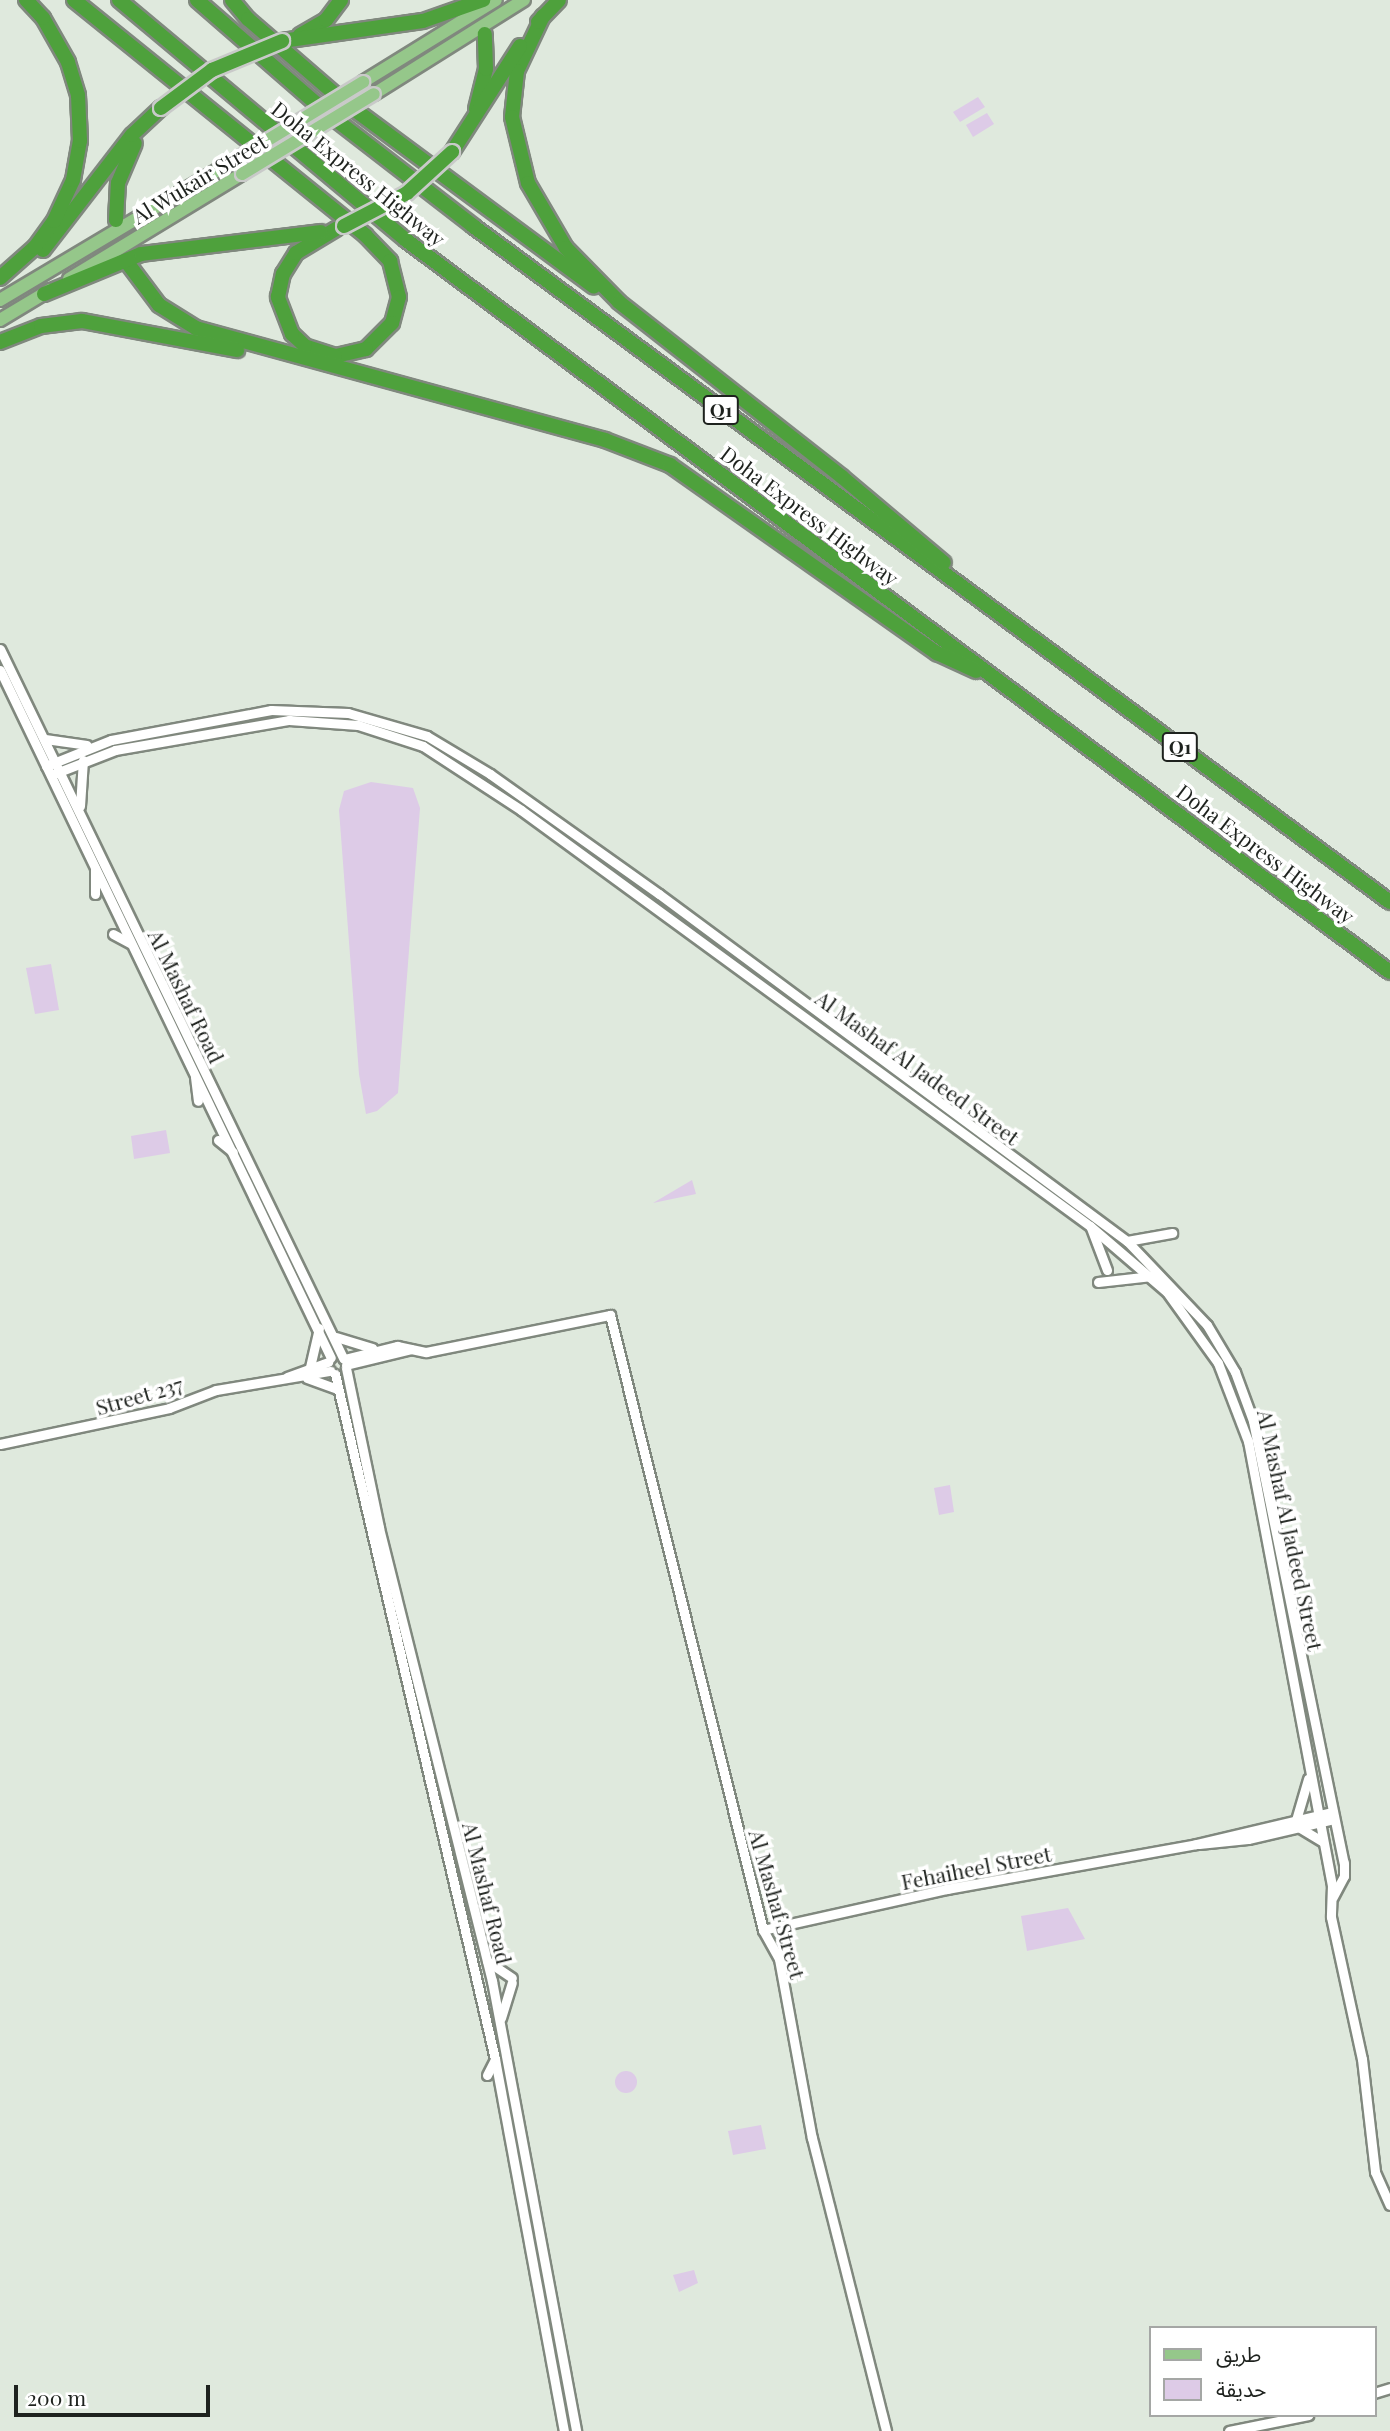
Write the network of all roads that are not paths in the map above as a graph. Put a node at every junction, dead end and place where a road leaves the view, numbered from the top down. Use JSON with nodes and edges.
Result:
{"nodes":[{"id":1,"x":26,"y":0,"type":"edge"},
{"id":2,"x":74,"y":0,"type":"edge"},
{"id":3,"x":119,"y":0,"type":"edge"},
{"id":4,"x":197,"y":0,"type":"edge"},
{"id":5,"x":232,"y":0,"type":"edge"},
{"id":6,"x":341,"y":0,"type":"edge"},
{"id":7,"x":483,"y":0,"type":"edge"},
{"id":8,"x":496,"y":0,"type":"edge"},
{"id":9,"x":524,"y":0,"type":"edge"},
{"id":10,"x":559,"y":0,"type":"edge"},
{"id":11,"x":543,"y":16,"type":"junction"},
{"id":12,"x":485,"y":34,"type":"dead end"},
{"id":13,"x":285,"y":40,"type":"junction"},
{"id":14,"x":157,"y":112,"type":"junction"},
{"id":15,"x":466,"y":133,"type":"junction"},
{"id":16,"x":116,"y":220,"type":"dead end"},
{"id":17,"x":340,"y":227,"type":"junction"},
{"id":18,"x":129,"y":265,"type":"dead end"},
{"id":19,"x":0,"y":280,"type":"edge"},
{"id":20,"x":44,"y":294,"type":"junction"},
{"id":21,"x":0,"y":300,"type":"edge"},
{"id":22,"x":619,"y":302,"type":"junction"},
{"id":23,"x":0,"y":320,"type":"edge"},
{"id":24,"x":0,"y":342,"type":"edge"},
{"id":25,"x":321,"y":364,"type":"junction"},
{"id":26,"x":970,"y":591,"type":"junction"},
{"id":27,"x":0,"y":649,"type":"edge"},
{"id":28,"x":0,"y":670,"type":"edge"},
{"id":29,"x":993,"y":677,"type":"junction"},
{"id":30,"x":45,"y":739,"type":"junction"},
{"id":31,"x":92,"y":745,"type":"junction"},
{"id":32,"x":83,"y":760,"type":"junction"},
{"id":33,"x":58,"y":766,"type":"junction"},
{"id":34,"x":48,"y":771,"type":"junction"},
{"id":35,"x":80,"y":811,"type":"junction"},
{"id":36,"x":95,"y":867,"type":"junction"},
{"id":37,"x":95,"y":894,"type":"dead end"},
{"id":38,"x":1390,"y":902,"type":"edge"},
{"id":39,"x":113,"y":933,"type":"dead end"},
{"id":40,"x":132,"y":943,"type":"junction"},
{"id":41,"x":1390,"y":972,"type":"edge"},
{"id":42,"x":195,"y":1072,"type":"junction"},
{"id":43,"x":198,"y":1101,"type":"dead end"},
{"id":44,"x":218,"y":1140,"type":"dead end"},
{"id":45,"x":235,"y":1153,"type":"junction"},
{"id":46,"x":1090,"y":1226,"type":"junction"},
{"id":47,"x":1172,"y":1233,"type":"dead end"},
{"id":48,"x":1127,"y":1241,"type":"junction"},
{"id":49,"x":1107,"y":1270,"type":"dead end"},
{"id":50,"x":1152,"y":1276,"type":"junction"},
{"id":51,"x":1098,"y":1282,"type":"dead end"},
{"id":52,"x":319,"y":1326,"type":"junction"},
{"id":53,"x":336,"y":1337,"type":"junction"},
{"id":54,"x":381,"y":1349,"type":"junction"},
{"id":55,"x":411,"y":1349,"type":"junction"},
{"id":56,"x":361,"y":1362,"type":"junction"},
{"id":57,"x":345,"y":1363,"type":"junction"},
{"id":58,"x":331,"y":1366,"type":"junction"},
{"id":59,"x":310,"y":1367,"type":"junction"},
{"id":60,"x":286,"y":1377,"type":"junction"},
{"id":61,"x":301,"y":1377,"type":"junction"},
{"id":62,"x":338,"y":1388,"type":"junction"},
{"id":63,"x":350,"y":1392,"type":"junction"},
{"id":64,"x":0,"y":1444,"type":"edge"},
{"id":65,"x":1266,"y":1543,"type":"junction"},
{"id":66,"x":1286,"y":1591,"type":"junction"},
{"id":67,"x":1309,"y":1774,"type":"junction"},
{"id":68,"x":1333,"y":1815,"type":"junction"},
{"id":69,"x":1318,"y":1820,"type":"junction"},
{"id":70,"x":1298,"y":1824,"type":"junction"},
{"id":71,"x":1323,"y":1842,"type":"junction"},
{"id":72,"x":1332,"y":1899,"type":"junction"},
{"id":73,"x":763,"y":1930,"type":"junction"},
{"id":74,"x":487,"y":1961,"type":"junction"},
{"id":75,"x":500,"y":2024,"type":"junction"},
{"id":76,"x":495,"y":2059,"type":"junction"},
{"id":77,"x":487,"y":2075,"type":"dead end"},
{"id":78,"x":1390,"y":2205,"type":"edge"},
{"id":79,"x":561,"y":2356,"type":"junction"},
{"id":80,"x":574,"y":2371,"type":"dead end"},
{"id":81,"x":1298,"y":2417,"type":"edge"},
{"id":82,"x":564,"y":2431,"type":"edge"},
{"id":83,"x":576,"y":2431,"type":"edge"},
{"id":84,"x":886,"y":2431,"type":"edge"},
{"id":85,"x":1229,"y":2431,"type":"edge"}],
"edges":[{"from":1,"to":19,"type":"highway"},
{"from":2,"to":17,"type":"highway"},
{"from":3,"to":29,"type":"highway","name":"Doha Express Highway"},
{"from":4,"to":26,"type":"highway","name":"Doha Express Highway","number":"Q1"},
{"from":5,"to":22,"type":"highway"},
{"from":6,"to":13,"type":"highway"},
{"from":7,"to":13,"type":"highway"},
{"from":8,"to":21,"type":"main road","name":"Al Wukair Street","bridge":true},
{"from":9,"to":20,"type":"main road","name":"Al Wukair Street","bridge":true},
{"from":10,"to":11,"type":"highway"},
{"from":11,"to":15,"type":"highway"},
{"from":11,"to":22,"type":"highway"},
{"from":12,"to":15,"type":"highway"},
{"from":13,"to":14,"type":"highway","bridge":true},
{"from":14,"to":16,"type":"highway"},
{"from":14,"to":19,"type":"highway"},
{"from":15,"to":17,"type":"highway","bridge":true},
{"from":17,"to":20,"type":"highway"},
{"from":18,"to":25,"type":"highway"},
{"from":20,"to":23,"type":"main road","name":"Al Wukair Street"},
{"from":22,"to":26,"type":"highway"},
{"from":24,"to":25,"type":"highway"},
{"from":25,"to":29,"type":"highway"},
{"from":26,"to":38,"type":"highway","name":"Doha Express Highway","number":"Q1"},
{"from":27,"to":30,"type":"street","name":"Al Mashaf Road"},
{"from":28,"to":34,"type":"street","name":"Al Mashaf Road"},
{"from":29,"to":41,"type":"highway","name":"Doha Express Highway"},
{"from":30,"to":31,"type":"street"},
{"from":30,"to":33,"type":"street","name":"Al Mashaf Road"},
{"from":31,"to":33,"type":"street","name":"Al Mashaf Al Jadeed Street"},
{"from":31,"to":48,"type":"street","name":"Al Mashaf Al Jadeed Street"},
{"from":32,"to":33,"type":"street","name":"Al Mashaf Al Jadeed Street"},
{"from":32,"to":35,"type":"street"},
{"from":32,"to":46,"type":"street","name":"Al Mashaf Al Jadeed Street"},
{"from":33,"to":34,"type":"street","name":"Al Mashaf Al Jadeed Street"},
{"from":33,"to":35,"type":"street","name":"Al Mashaf Road"},
{"from":34,"to":36,"type":"street","name":"Al Mashaf Road"},
{"from":35,"to":53,"type":"street","name":"Al Mashaf Road"},
{"from":36,"to":37,"type":"street"},
{"from":36,"to":40,"type":"street","name":"Al Mashaf Road"},
{"from":39,"to":40,"type":"street"},
{"from":40,"to":42,"type":"street","name":"Al Mashaf Road"},
{"from":42,"to":43,"type":"street"},
{"from":42,"to":45,"type":"street","name":"Al Mashaf Road"},
{"from":44,"to":45,"type":"street"},
{"from":45,"to":52,"type":"street","name":"Al Mashaf Road"},
{"from":46,"to":49,"type":"street"},
{"from":46,"to":50,"type":"street","name":"Al Mashaf Al Jadeed Street"},
{"from":47,"to":48,"type":"street"},
{"from":48,"to":66,"type":"street","name":"Al Mashaf Al Jadeed Street"},
{"from":50,"to":51,"type":"street"},
{"from":50,"to":65,"type":"street","name":"Al Mashaf Al Jadeed Street"},
{"from":52,"to":58,"type":"street","name":"Al Mashaf Road"},
{"from":52,"to":59,"type":"street"},
{"from":53,"to":54,"type":"street"},
{"from":53,"to":57,"type":"street","name":"Al Mashaf Road"},
{"from":54,"to":55,"type":"street"},
{"from":54,"to":57,"type":"street"},
{"from":55,"to":56,"type":"street"},
{"from":55,"to":73,"type":"street","name":"Al Mashaf Street"},
{"from":56,"to":57,"type":"street"},
{"from":56,"to":63,"type":"street"},
{"from":57,"to":58,"type":"street"},
{"from":57,"to":58,"type":"street"},
{"from":57,"to":63,"type":"street","name":"Al Mashaf Road"},
{"from":58,"to":59,"type":"street","name":"Street 237"},
{"from":58,"to":61,"type":"street","name":"Street 237"},
{"from":58,"to":62,"type":"street","name":"Al Mashaf Road"},
{"from":59,"to":60,"type":"street","name":"Street 237"},
{"from":60,"to":61,"type":"street","name":"Street 237"},
{"from":60,"to":64,"type":"street","name":"Street 237"},
{"from":61,"to":62,"type":"street"},
{"from":62,"to":76,"type":"street","name":"Al Mashaf Road"},
{"from":63,"to":74,"type":"street","name":"Al Mashaf Road"},
{"from":65,"to":66,"type":"street"},
{"from":65,"to":67,"type":"street","name":"Al Mashaf Al Jadeed Street"},
{"from":66,"to":68,"type":"street","name":"Al Mashaf Al Jadeed Street"},
{"from":67,"to":69,"type":"street","name":"Al Mashaf Al Jadeed Street"},
{"from":67,"to":70,"type":"street"},
{"from":68,"to":69,"type":"street","name":"Fehaiheel Street"},
{"from":68,"to":72,"type":"street","name":"Al Mashaf Al Jadeed Street"},
{"from":69,"to":70,"type":"street","name":"Fehaiheel Street"},
{"from":69,"to":71,"type":"street","name":"Al Mashaf Al Jadeed Street"},
{"from":70,"to":71,"type":"street"},
{"from":70,"to":73,"type":"street","name":"Fehaiheel Street"},
{"from":71,"to":72,"type":"street","name":"Al Mashaf Al Jadeed Street"},
{"from":72,"to":78,"type":"street","name":"Al Mashaf Al Jadeed Street"},
{"from":73,"to":84,"type":"street","name":"Al Mashaf Street"},
{"from":74,"to":75,"type":"street","name":"Al Mashaf Road"},
{"from":74,"to":75,"type":"street"},
{"from":75,"to":79,"type":"street","name":"Al Mashaf Road"},
{"from":76,"to":77,"type":"street"},
{"from":76,"to":82,"type":"street","name":"Al Mashaf Road"},
{"from":79,"to":80,"type":"street"},
{"from":79,"to":83,"type":"street","name":"Al Mashaf Road"},
{"from":81,"to":85,"type":"street"}]}
